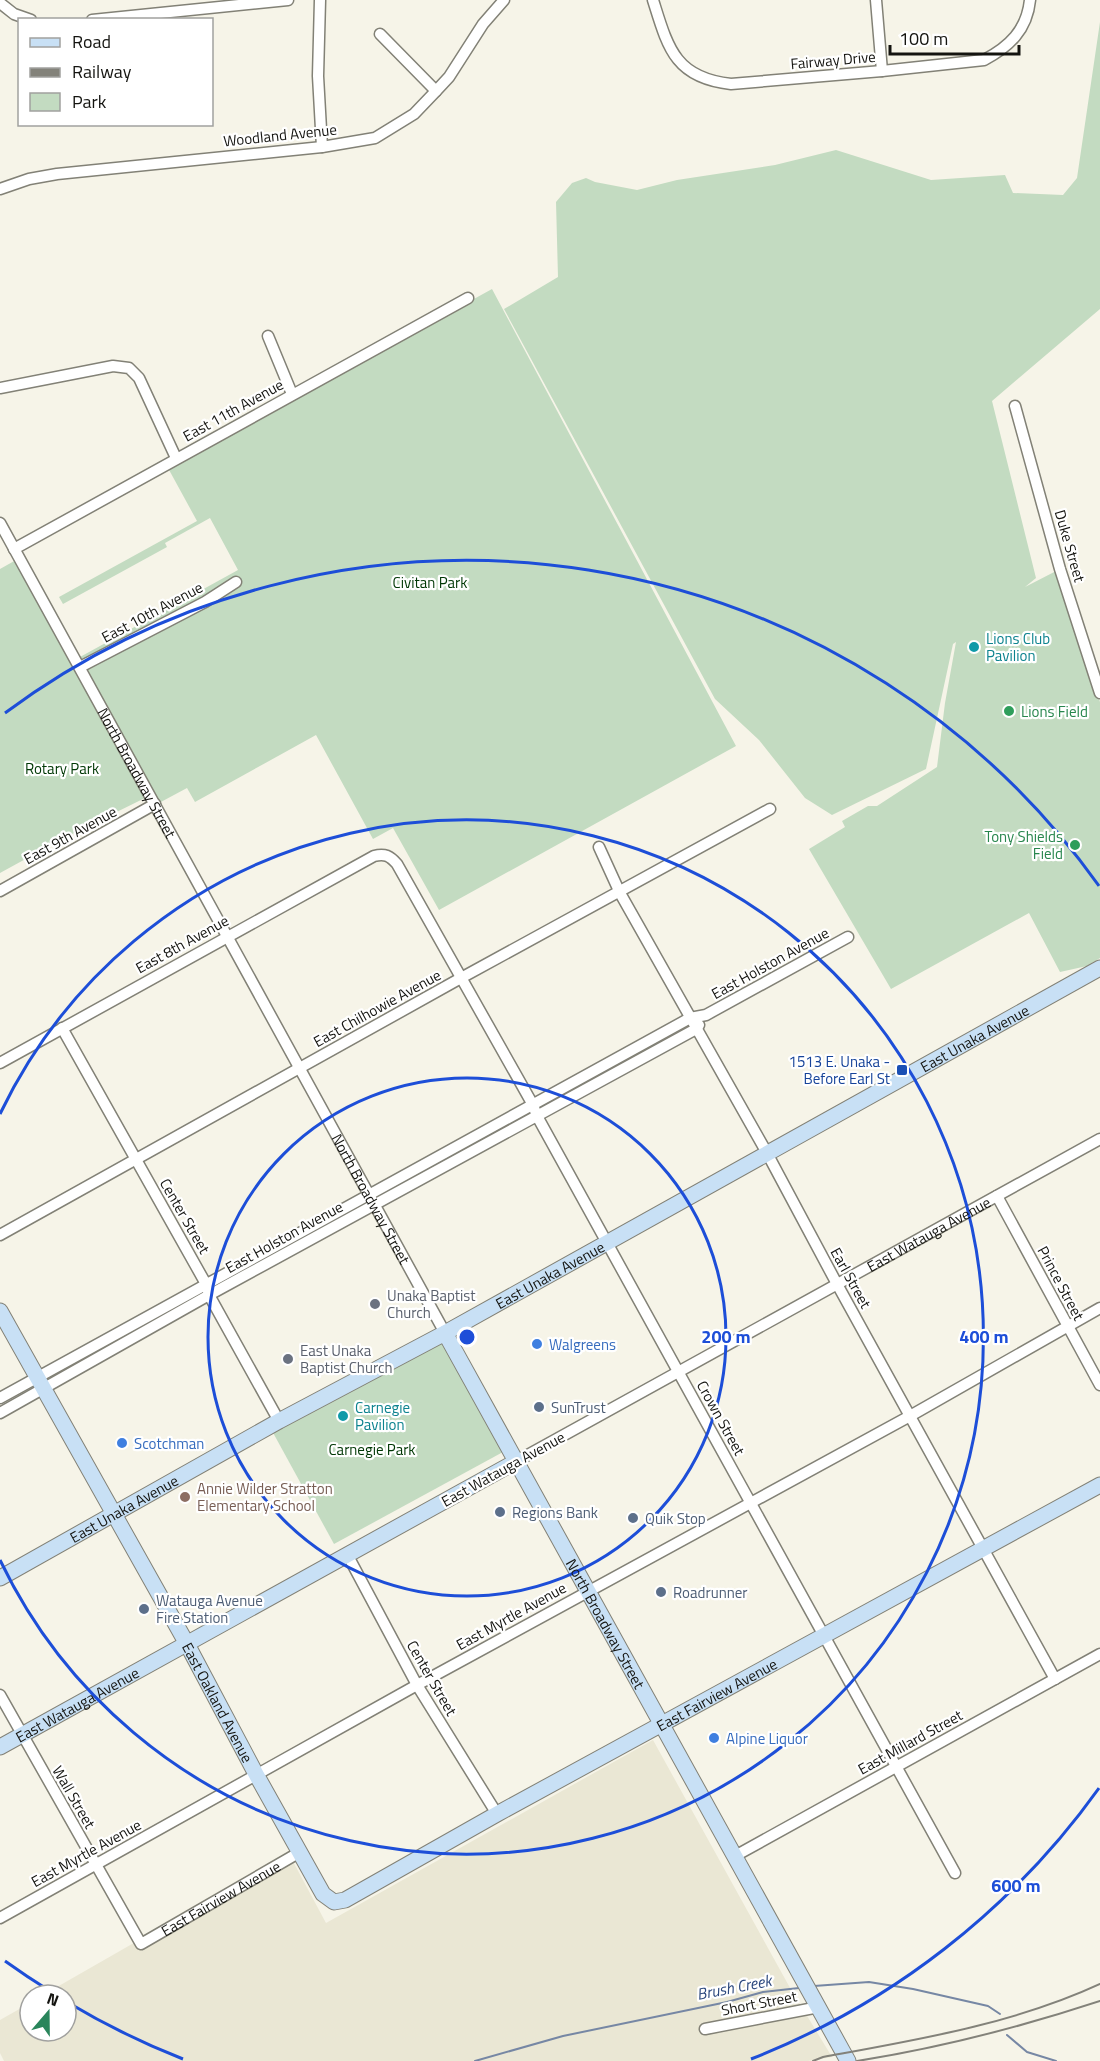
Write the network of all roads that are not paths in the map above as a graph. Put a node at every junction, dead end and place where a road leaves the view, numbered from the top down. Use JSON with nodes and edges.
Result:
{"nodes":[{"id":1,"x":288,"y":0,"type":"edge"},
{"id":2,"x":320,"y":0,"type":"edge"},
{"id":3,"x":504,"y":0,"type":"edge"},
{"id":4,"x":653,"y":0,"type":"edge"},
{"id":5,"x":876,"y":0,"type":"edge"},
{"id":6,"x":1030,"y":0,"type":"edge"},
{"id":7,"x":0,"y":3,"type":"edge"},
{"id":8,"x":25,"y":18,"type":"edge"},
{"id":9,"x":112,"y":18,"type":"edge"},
{"id":10,"x":380,"y":34,"type":"dead end"},
{"id":11,"x":882,"y":71,"type":"junction"},
{"id":12,"x":436,"y":92,"type":"junction"},
{"id":13,"x":322,"y":147,"type":"junction"},
{"id":14,"x":0,"y":189,"type":"edge"},
{"id":15,"x":468,"y":298,"type":"dead end"},
{"id":16,"x":268,"y":336,"type":"dead end"},
{"id":17,"x":0,"y":388,"type":"edge"},
{"id":18,"x":292,"y":394,"type":"junction"},
{"id":19,"x":1015,"y":406,"type":"dead end"},
{"id":20,"x":176,"y":458,"type":"junction"},
{"id":21,"x":0,"y":523,"type":"edge"},
{"id":22,"x":14,"y":549,"type":"junction"},
{"id":23,"x":236,"y":582,"type":"dead end"},
{"id":24,"x":80,"y":667,"type":"junction"},
{"id":25,"x":1100,"y":693,"type":"edge"},
{"id":26,"x":155,"y":804,"type":"junction"},
{"id":27,"x":770,"y":809,"type":"dead end"},
{"id":28,"x":599,"y":847,"type":"dead end"},
{"id":29,"x":380,"y":854,"type":"joint"},
{"id":30,"x":0,"y":891,"type":"edge"},
{"id":31,"x":620,"y":893,"type":"junction"},
{"id":32,"x":228,"y":935,"type":"junction"},
{"id":33,"x":848,"y":937,"type":"dead end"},
{"id":34,"x":1100,"y":968,"type":"edge"},
{"id":35,"x":461,"y":978,"type":"junction"},
{"id":36,"x":706,"y":1015,"type":"junction"},
{"id":37,"x":690,"y":1018,"type":"junction"},
{"id":38,"x":62,"y":1028,"type":"junction"},
{"id":39,"x":696,"y":1029,"type":"junction"},
{"id":40,"x":0,"y":1063,"type":"edge"},
{"id":41,"x":301,"y":1068,"type":"junction"},
{"id":42,"x":535,"y":1111,"type":"junction"},
{"id":43,"x":1100,"y":1139,"type":"edge"},
{"id":44,"x":767,"y":1152,"type":"junction"},
{"id":45,"x":136,"y":1160,"type":"junction"},
{"id":46,"x":997,"y":1196,"type":"junction"},
{"id":47,"x":372,"y":1199,"type":"junction"},
{"id":48,"x":0,"y":1235,"type":"edge"},
{"id":49,"x":608,"y":1243,"type":"junction"},
{"id":50,"x":837,"y":1284,"type":"junction"},
{"id":51,"x":207,"y":1289,"type":"junction"},
{"id":52,"x":1100,"y":1308,"type":"edge"},
{"id":53,"x":0,"y":1311,"type":"edge"},
{"id":54,"x":1067,"y":1326,"type":"junction"},
{"id":55,"x":445,"y":1332,"type":"junction"},
{"id":56,"x":678,"y":1371,"type":"junction"},
{"id":57,"x":41,"y":1382,"type":"junction"},
{"id":58,"x":1100,"y":1385,"type":"edge"},
{"id":59,"x":0,"y":1398,"type":"edge"},
{"id":60,"x":0,"y":1413,"type":"edge"},
{"id":61,"x":910,"y":1416,"type":"junction"},
{"id":62,"x":279,"y":1420,"type":"junction"},
{"id":63,"x":517,"y":1461,"type":"junction"},
{"id":64,"x":1100,"y":1485,"type":"edge"},
{"id":65,"x":751,"y":1504,"type":"junction"},
{"id":66,"x":113,"y":1514,"type":"junction"},
{"id":67,"x":984,"y":1548,"type":"junction"},
{"id":68,"x":347,"y":1554,"type":"junction"},
{"id":69,"x":0,"y":1578,"type":"edge"},
{"id":70,"x":588,"y":1591,"type":"junction"},
{"id":71,"x":825,"y":1634,"type":"junction"},
{"id":72,"x":187,"y":1644,"type":"junction"},
{"id":73,"x":1100,"y":1654,"type":"edge"},
{"id":74,"x":1055,"y":1679,"type":"junction"},
{"id":75,"x":417,"y":1685,"type":"junction"},
{"id":76,"x":0,"y":1695,"type":"edge"},
{"id":77,"x":662,"y":1724,"type":"junction"},
{"id":78,"x":21,"y":1735,"type":"junction"},
{"id":79,"x":0,"y":1747,"type":"edge"},
{"id":80,"x":897,"y":1767,"type":"junction"},
{"id":81,"x":257,"y":1776,"type":"junction"},
{"id":82,"x":497,"y":1814,"type":"junction"},
{"id":83,"x":300,"y":1851,"type":"junction"},
{"id":84,"x":735,"y":1856,"type":"junction"},
{"id":85,"x":95,"y":1865,"type":"junction"},
{"id":86,"x":955,"y":1873,"type":"dead end"},
{"id":87,"x":334,"y":1902,"type":"joint"},
{"id":88,"x":0,"y":1918,"type":"edge"},
{"id":89,"x":141,"y":1944,"type":"joint"},
{"id":90,"x":817,"y":2003,"type":"junction"},
{"id":91,"x":705,"y":2029,"type":"dead end"},
{"id":92,"x":848,"y":2061,"type":"edge"}],
"edges":[{"from":1,"to":9,"type":"street"},
{"from":2,"to":13,"type":"street"},
{"from":3,"to":12,"type":"street","name":"Woodland Avenue"},
{"from":4,"to":11,"type":"street","name":"Fairway Drive"},
{"from":5,"to":11,"type":"street"},
{"from":6,"to":11,"type":"street","name":"Fairway Drive"},
{"from":7,"to":8,"type":"street"},
{"from":10,"to":12,"type":"street"},
{"from":12,"to":13,"type":"street","name":"Woodland Avenue"},
{"from":13,"to":14,"type":"street","name":"Woodland Avenue"},
{"from":15,"to":18,"type":"street","name":"East 11th Avenue"},
{"from":16,"to":18,"type":"street"},
{"from":17,"to":20,"type":"street"},
{"from":18,"to":20,"type":"street","name":"East 11th Avenue"},
{"from":19,"to":25,"type":"street","name":"Duke Street"},
{"from":20,"to":22,"type":"street","name":"East 11th Avenue"},
{"from":21,"to":22,"type":"street","name":"North Broadway Street"},
{"from":22,"to":24,"type":"street","name":"North Broadway Street"},
{"from":23,"to":24,"type":"street","name":"East 10th Avenue"},
{"from":24,"to":26,"type":"street","name":"North Broadway Street"},
{"from":26,"to":30,"type":"street","name":"East 9th Avenue"},
{"from":26,"to":32,"type":"street","name":"North Broadway Street"},
{"from":27,"to":31,"type":"street","name":"East Chilhowie Avenue"},
{"from":28,"to":31,"type":"street","name":"Earl Street"},
{"from":29,"to":32,"type":"street","name":"East 8th Avenue"},
{"from":29,"to":35,"type":"street","name":"Crown Street"},
{"from":31,"to":35,"type":"street","name":"East Chilhowie Avenue"},
{"from":31,"to":37,"type":"street","name":"Earl Street"},
{"from":32,"to":38,"type":"street","name":"East 8th Avenue"},
{"from":32,"to":41,"type":"street","name":"North Broadway Street"},
{"from":33,"to":36,"type":"street","name":"East Holston Avenue"},
{"from":34,"to":44,"type":"main road","name":"East Unaka Avenue"},
{"from":35,"to":41,"type":"street","name":"East Chilhowie Avenue"},
{"from":35,"to":42,"type":"street","name":"Crown Street"},
{"from":36,"to":37,"type":"street","name":"East Holston Avenue"},
{"from":36,"to":39,"type":"street","name":"East Holston Avenue"},
{"from":37,"to":39,"type":"street","name":"Earl Street"},
{"from":37,"to":42,"type":"street","name":"East Holston Avenue"},
{"from":38,"to":40,"type":"street","name":"East 8th Avenue"},
{"from":38,"to":45,"type":"street","name":"Center Street"},
{"from":39,"to":42,"type":"street","name":"East Holston Avenue"},
{"from":39,"to":44,"type":"street","name":"Earl Street"},
{"from":41,"to":45,"type":"street","name":"East Chilhowie Avenue"},
{"from":41,"to":47,"type":"street","name":"North Broadway Street"},
{"from":42,"to":47,"type":"street","name":"East Holston Avenue"},
{"from":42,"to":49,"type":"street","name":"Crown Street"},
{"from":43,"to":46,"type":"street","name":"East Watauga Avenue"},
{"from":44,"to":49,"type":"main road","name":"East Unaka Avenue"},
{"from":44,"to":50,"type":"street","name":"Earl Street"},
{"from":45,"to":48,"type":"street","name":"East Chilhowie Avenue"},
{"from":45,"to":51,"type":"street","name":"Center Street"},
{"from":46,"to":50,"type":"street","name":"East Watauga Avenue"},
{"from":46,"to":54,"type":"street","name":"Prince Street"},
{"from":47,"to":51,"type":"street","name":"East Holston Avenue"},
{"from":47,"to":55,"type":"street","name":"North Broadway Street"},
{"from":49,"to":55,"type":"main road","name":"East Unaka Avenue"},
{"from":49,"to":56,"type":"street","name":"Crown Street"},
{"from":50,"to":56,"type":"street","name":"East Watauga Avenue"},
{"from":50,"to":61,"type":"street","name":"Earl Street"},
{"from":51,"to":57,"type":"street","name":"East Holston Avenue"},
{"from":51,"to":62,"type":"street","name":"Center Street"},
{"from":52,"to":54,"type":"street","name":"East Myrtle Avenue"},
{"from":53,"to":57,"type":"main road","name":"East Oakland Avenue"},
{"from":54,"to":58,"type":"street","name":"Prince Street"},
{"from":54,"to":61,"type":"street","name":"East Myrtle Avenue"},
{"from":55,"to":62,"type":"main road","name":"East Unaka Avenue"},
{"from":55,"to":63,"type":"main road","name":"North Broadway Street"},
{"from":56,"to":63,"type":"street","name":"East Watauga Avenue"},
{"from":56,"to":65,"type":"street","name":"Crown Street"},
{"from":57,"to":59,"type":"street","name":"East Holston Avenue"},
{"from":57,"to":60,"type":"street","name":"East Holston Avenue"},
{"from":57,"to":66,"type":"main road","name":"East Oakland Avenue"},
{"from":61,"to":65,"type":"street","name":"East Myrtle Avenue"},
{"from":61,"to":67,"type":"street","name":"Earl Street"},
{"from":62,"to":66,"type":"main road","name":"East Unaka Avenue"},
{"from":63,"to":68,"type":"main road","name":"East Watauga Avenue"},
{"from":63,"to":70,"type":"main road","name":"North Broadway Street"},
{"from":64,"to":67,"type":"main road","name":"East Fairview Avenue"},
{"from":65,"to":70,"type":"street","name":"East Myrtle Avenue"},
{"from":65,"to":71,"type":"street","name":"Crown Street"},
{"from":66,"to":69,"type":"main road","name":"East Unaka Avenue"},
{"from":66,"to":72,"type":"main road","name":"East Oakland Avenue"},
{"from":67,"to":71,"type":"main road","name":"East Fairview Avenue"},
{"from":67,"to":74,"type":"street","name":"Earl Street"},
{"from":68,"to":72,"type":"main road","name":"East Watauga Avenue"},
{"from":68,"to":75,"type":"street","name":"Center Street"},
{"from":70,"to":75,"type":"street","name":"East Myrtle Avenue"},
{"from":70,"to":77,"type":"main road","name":"North Broadway Street"},
{"from":71,"to":77,"type":"main road","name":"East Fairview Avenue"},
{"from":71,"to":80,"type":"street","name":"Crown Street"},
{"from":72,"to":78,"type":"main road","name":"East Watauga Avenue"},
{"from":72,"to":81,"type":"main road","name":"East Oakland Avenue"},
{"from":73,"to":74,"type":"street","name":"East Millard Street"},
{"from":74,"to":80,"type":"street","name":"East Millard Street"},
{"from":75,"to":81,"type":"street","name":"East Myrtle Avenue"},
{"from":75,"to":82,"type":"street","name":"Center Street"},
{"from":76,"to":78,"type":"street","name":"Wall Street"},
{"from":77,"to":82,"type":"main road","name":"East Fairview Avenue"},
{"from":77,"to":84,"type":"main road","name":"North Broadway Street"},
{"from":78,"to":79,"type":"main road","name":"East Watauga Avenue"},
{"from":78,"to":85,"type":"street","name":"Wall Street"},
{"from":80,"to":84,"type":"street","name":"East Millard Street"},
{"from":80,"to":86,"type":"street","name":"Crown Street"},
{"from":81,"to":83,"type":"main road","name":"East Oakland Avenue"},
{"from":81,"to":85,"type":"street","name":"East Myrtle Avenue"},
{"from":82,"to":87,"type":"main road","name":"East Fairview Avenue"},
{"from":83,"to":87,"type":"main road","name":"East Oakland Avenue"},
{"from":83,"to":89,"type":"street","name":"East Fairview Avenue"},
{"from":84,"to":90,"type":"main road","name":"North Broadway Street"},
{"from":85,"to":88,"type":"street","name":"East Myrtle Avenue"},
{"from":85,"to":89,"type":"street","name":"Wall Street"},
{"from":90,"to":91,"type":"street","name":"Short Street"},
{"from":90,"to":92,"type":"main road","name":"North Broadway Street"}]}
